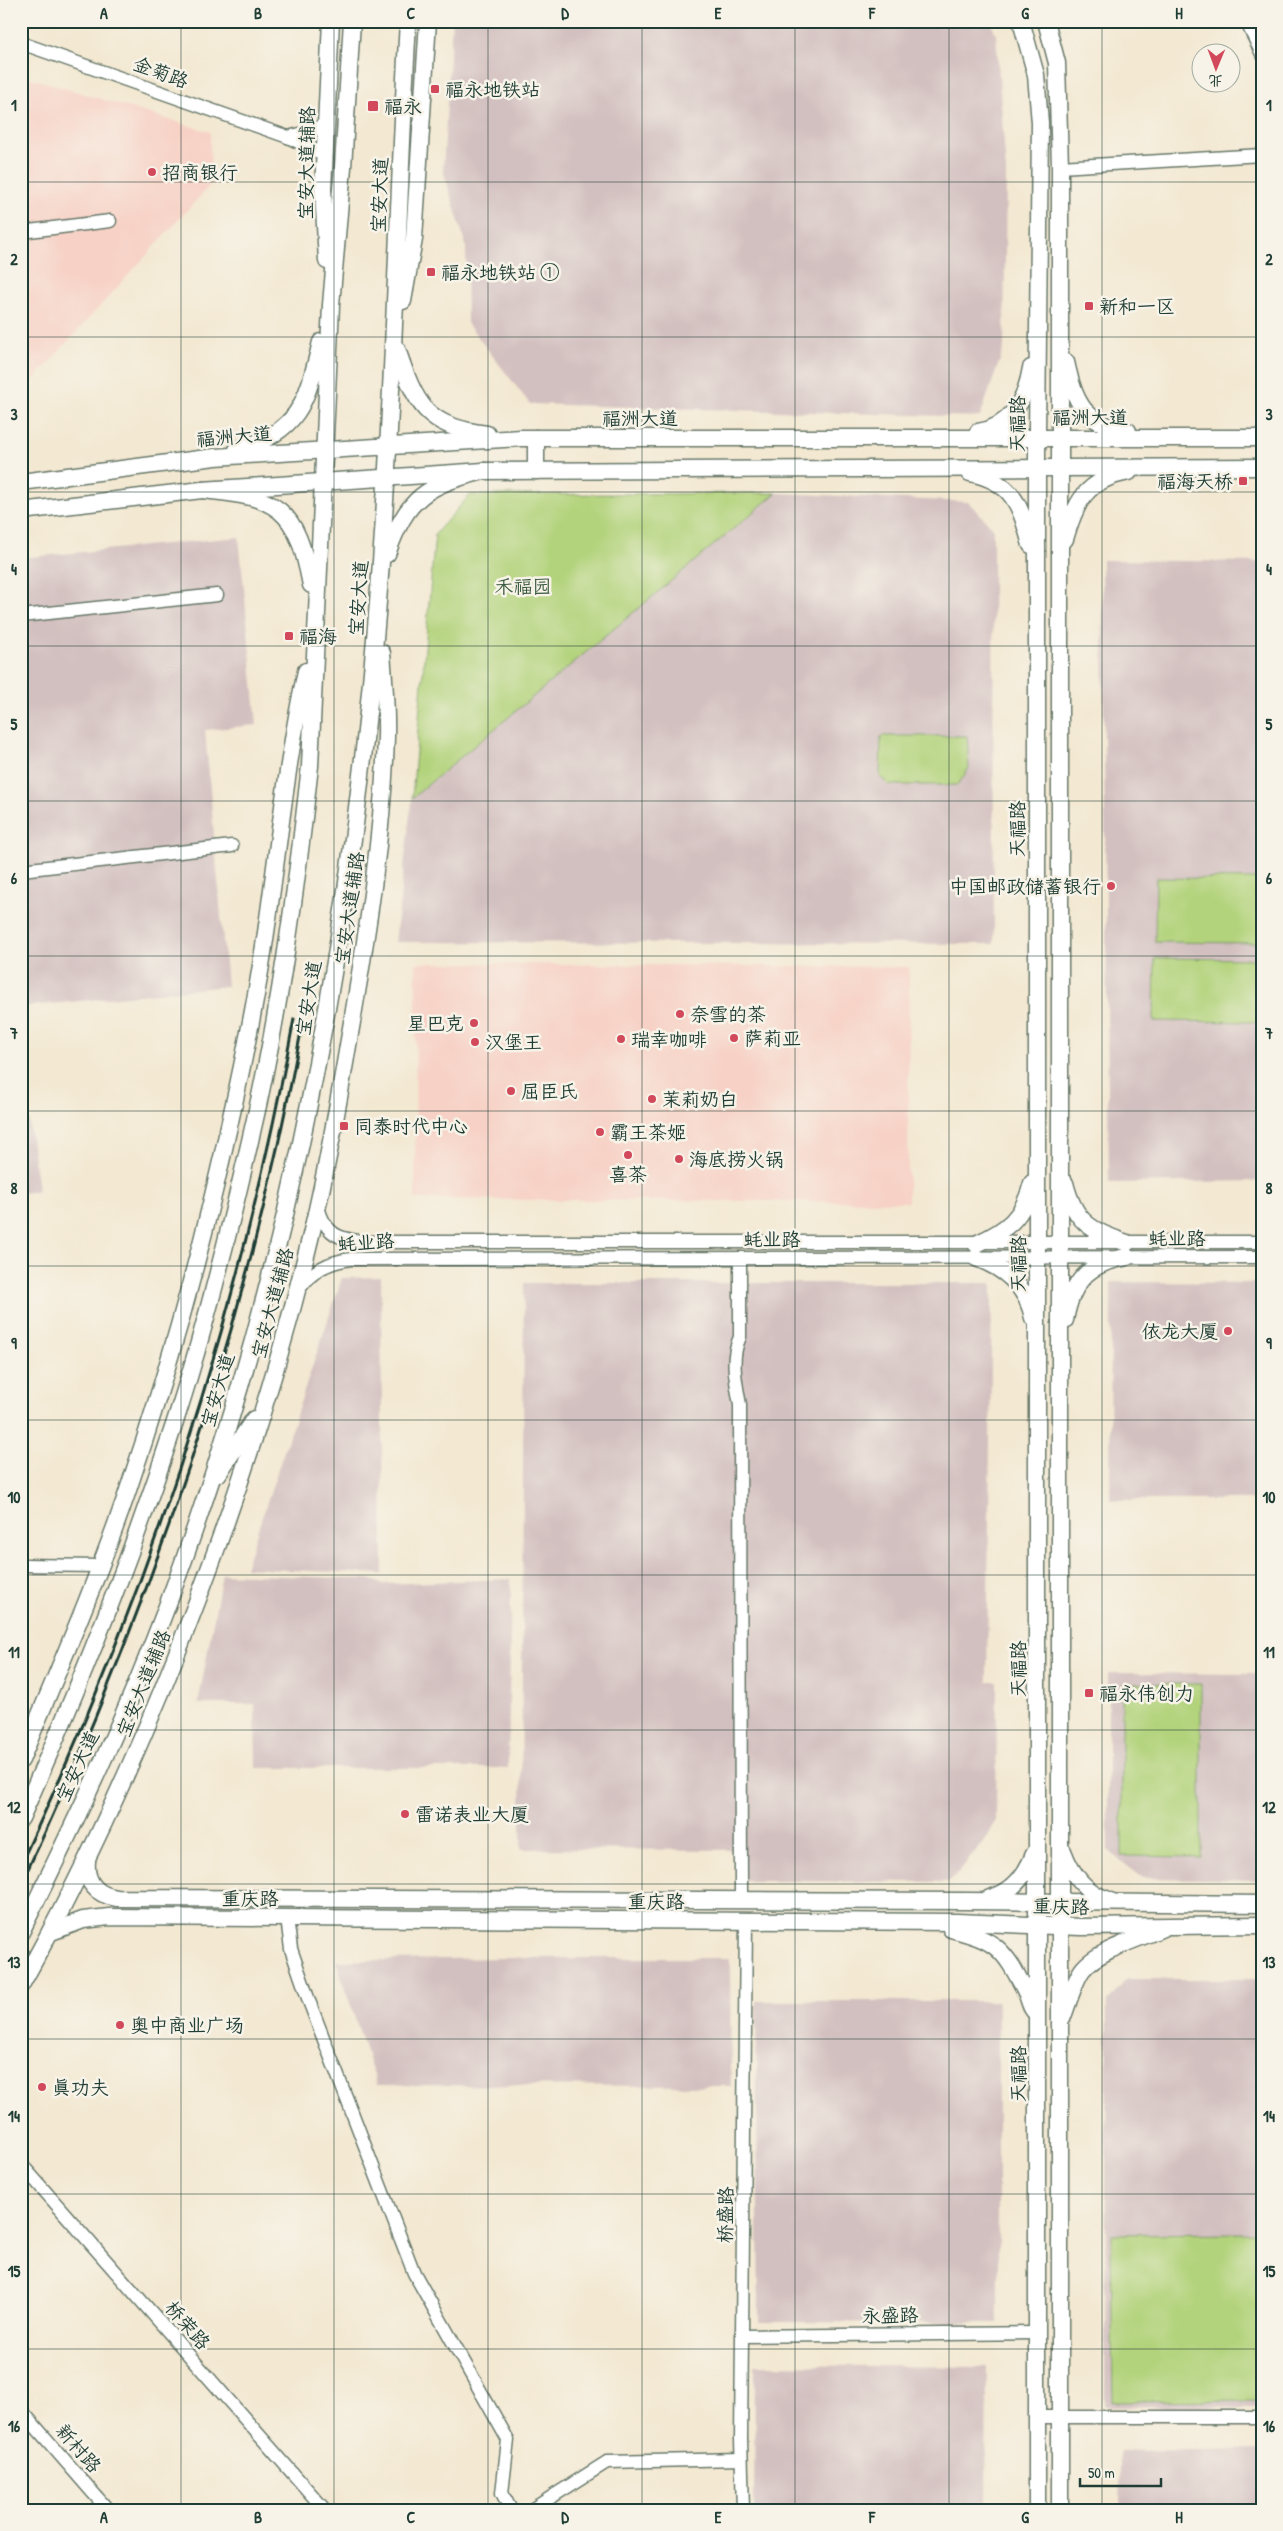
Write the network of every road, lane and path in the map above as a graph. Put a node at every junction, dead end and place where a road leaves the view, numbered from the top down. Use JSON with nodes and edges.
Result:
{"nodes":[{"id":1,"x":331,"y":21,"type":"edge"},
{"id":2,"x":352,"y":21,"type":"edge"},
{"id":3,"x":408,"y":21,"type":"edge"},
{"id":4,"x":428,"y":21,"type":"edge"},
{"id":5,"x":1021,"y":21,"type":"edge"},
{"id":6,"x":1046,"y":21,"type":"edge"},
{"id":7,"x":1246,"y":21,"type":"edge"},
{"id":8,"x":21,"y":43,"type":"edge"},
{"id":9,"x":1262,"y":54,"type":"edge"},
{"id":10,"x":326,"y":123,"type":"junction"},
{"id":11,"x":288,"y":137,"type":"junction"},
{"id":12,"x":324,"y":155,"type":"junction"},
{"id":13,"x":1262,"y":155,"type":"edge"},
{"id":14,"x":1060,"y":167,"type":"junction"},
{"id":15,"x":110,"y":221,"type":"dead end"},
{"id":16,"x":21,"y":232,"type":"edge"},
{"id":17,"x":331,"y":305,"type":"junction"},
{"id":18,"x":1038,"y":334,"type":"junction"},
{"id":19,"x":1060,"y":336,"type":"junction"},
{"id":20,"x":394,"y":342,"type":"junction"},
{"id":21,"x":944,"y":437,"type":"junction"},
{"id":22,"x":1037,"y":437,"type":"junction"},
{"id":23,"x":1059,"y":437,"type":"junction"},
{"id":24,"x":1162,"y":437,"type":"junction"},
{"id":25,"x":528,"y":438,"type":"junction"},
{"id":26,"x":1262,"y":438,"type":"edge"},
{"id":27,"x":388,"y":446,"type":"junction"},
{"id":28,"x":324,"y":450,"type":"junction"},
{"id":29,"x":215,"y":457,"type":"junction"},
{"id":30,"x":1060,"y":467,"type":"junction"},
{"id":31,"x":1160,"y":467,"type":"junction"},
{"id":32,"x":1262,"y":467,"type":"edge"},
{"id":33,"x":948,"y":468,"type":"junction"},
{"id":34,"x":1037,"y":468,"type":"junction"},
{"id":35,"x":484,"y":471,"type":"junction"},
{"id":36,"x":536,"y":471,"type":"junction"},
{"id":37,"x":386,"y":478,"type":"junction"},
{"id":38,"x":21,"y":482,"type":"edge"},
{"id":39,"x":322,"y":482,"type":"junction"},
{"id":40,"x":202,"y":490,"type":"junction"},
{"id":41,"x":21,"y":511,"type":"edge"},
{"id":42,"x":1060,"y":558,"type":"junction"},
{"id":43,"x":1037,"y":567,"type":"junction"},
{"id":44,"x":380,"y":585,"type":"junction"},
{"id":45,"x":216,"y":595,"type":"dead end"},
{"id":46,"x":21,"y":616,"type":"edge"},
{"id":47,"x":315,"y":628,"type":"junction"},
{"id":48,"x":232,"y":846,"type":"dead end"},
{"id":49,"x":21,"y":870,"type":"edge"},
{"id":50,"x":1038,"y":1154,"type":"junction"},
{"id":51,"x":1059,"y":1157,"type":"junction"},
{"id":52,"x":318,"y":1205,"type":"junction"},
{"id":53,"x":1262,"y":1242,"type":"edge"},
{"id":54,"x":1038,"y":1250,"type":"junction"},
{"id":55,"x":1059,"y":1250,"type":"junction"},
{"id":56,"x":1127,"y":1250,"type":"junction"},
{"id":57,"x":976,"y":1251,"type":"junction"},
{"id":58,"x":1262,"y":1257,"type":"edge"},
{"id":59,"x":740,"y":1258,"type":"junction"},
{"id":60,"x":295,"y":1294,"type":"junction"},
{"id":61,"x":1059,"y":1351,"type":"junction"},
{"id":62,"x":1038,"y":1353,"type":"junction"},
{"id":63,"x":266,"y":1400,"type":"junction"},
{"id":64,"x":208,"y":1491,"type":"junction"},
{"id":65,"x":21,"y":1566,"type":"edge"},
{"id":66,"x":100,"y":1566,"type":"junction"},
{"id":67,"x":21,"y":1760,"type":"edge"},
{"id":68,"x":21,"y":1818,"type":"edge"},
{"id":69,"x":1060,"y":1839,"type":"junction"},
{"id":70,"x":1037,"y":1842,"type":"junction"},
{"id":71,"x":86,"y":1861,"type":"junction"},
{"id":72,"x":198,"y":1898,"type":"junction"},
{"id":73,"x":741,"y":1900,"type":"junction"},
{"id":74,"x":966,"y":1900,"type":"junction"},
{"id":75,"x":1061,"y":1901,"type":"junction"},
{"id":76,"x":1036,"y":1902,"type":"junction"},
{"id":77,"x":1118,"y":1903,"type":"junction"},
{"id":78,"x":1262,"y":1904,"type":"edge"},
{"id":79,"x":198,"y":1918,"type":"junction"},
{"id":80,"x":287,"y":1918,"type":"junction"},
{"id":81,"x":746,"y":1921,"type":"junction"},
{"id":82,"x":927,"y":1922,"type":"junction"},
{"id":83,"x":1036,"y":1925,"type":"junction"},
{"id":84,"x":1170,"y":1925,"type":"junction"},
{"id":85,"x":1262,"y":1925,"type":"edge"},
{"id":86,"x":1061,"y":1926,"type":"junction"},
{"id":87,"x":21,"y":1932,"type":"edge"},
{"id":88,"x":51,"y":1932,"type":"junction"},
{"id":89,"x":21,"y":1985,"type":"edge"},
{"id":90,"x":1038,"y":2017,"type":"junction"},
{"id":91,"x":1059,"y":2026,"type":"junction"},
{"id":92,"x":21,"y":2164,"type":"edge"},
{"id":93,"x":1037,"y":2333,"type":"junction"},
{"id":94,"x":743,"y":2336,"type":"junction"},
{"id":95,"x":21,"y":2410,"type":"edge"},
{"id":96,"x":1037,"y":2417,"type":"junction"},
{"id":97,"x":1060,"y":2417,"type":"junction"},
{"id":98,"x":1262,"y":2417,"type":"edge"},
{"id":99,"x":742,"y":2458,"type":"junction"},
{"id":100,"x":108,"y":2510,"type":"edge"},
{"id":101,"x":325,"y":2510,"type":"edge"},
{"id":102,"x":511,"y":2510,"type":"edge"},
{"id":103,"x":531,"y":2510,"type":"edge"},
{"id":104,"x":743,"y":2510,"type":"edge"},
{"id":105,"x":1036,"y":2510,"type":"edge"},
{"id":106,"x":1060,"y":2510,"type":"edge"}],
"edges":[{"from":1,"to":10,"type":"main road","name":"宝安大道辅路"},
{"from":2,"to":17,"type":"main road","name":"宝安大道"},
{"from":3,"to":20,"type":"main road","name":"宝安大道"},
{"from":4,"to":20,"type":"main road"},
{"from":5,"to":18,"type":"main road","name":"天福路"},
{"from":6,"to":14,"type":"main road"},
{"from":7,"to":9,"type":"street"},
{"from":8,"to":11,"type":"street","name":"金菊路"},
{"from":10,"to":11,"type":"street"},
{"from":10,"to":12,"type":"main road","name":"宝安大道辅路"},
{"from":11,"to":12,"type":"street","name":"金菊路"},
{"from":12,"to":17,"type":"main road","name":"宝安大道辅路"},
{"from":13,"to":14,"type":"street"},
{"from":14,"to":19,"type":"main road"},
{"from":15,"to":16,"type":"street"},
{"from":17,"to":28,"type":"main road","name":"宝安大道"},
{"from":17,"to":29,"type":"main road"},
{"from":18,"to":21,"type":"main road"},
{"from":18,"to":22,"type":"main road","name":"天福路"},
{"from":19,"to":23,"type":"main road"},
{"from":19,"to":24,"type":"main road"},
{"from":20,"to":25,"type":"main road"},
{"from":20,"to":27,"type":"main road","name":"宝安大道"},
{"from":21,"to":22,"type":"main road","name":"福洲大道"},
{"from":21,"to":25,"type":"main road","name":"福洲大道"},
{"from":22,"to":23,"type":"main road","name":"福洲大道"},
{"from":22,"to":34,"type":"main road","name":"天福路"},
{"from":23,"to":24,"type":"main road","name":"福洲大道"},
{"from":23,"to":30,"type":"main road"},
{"from":24,"to":26,"type":"main road","name":"福洲大道"},
{"from":25,"to":27,"type":"main road","name":"福洲大道"},
{"from":25,"to":36,"type":"main road"},
{"from":27,"to":28,"type":"main road","name":"福洲大道"},
{"from":27,"to":37,"type":"main road","name":"宝安大道"},
{"from":28,"to":29,"type":"main road","name":"福洲大道"},
{"from":28,"to":39,"type":"main road","name":"宝安大道"},
{"from":29,"to":38,"type":"main road","name":"福洲大道"},
{"from":30,"to":31,"type":"main road"},
{"from":30,"to":34,"type":"main road"},
{"from":30,"to":42,"type":"main road"},
{"from":31,"to":32,"type":"main road"},
{"from":31,"to":42,"type":"main road"},
{"from":33,"to":34,"type":"main road"},
{"from":33,"to":36,"type":"main road"},
{"from":33,"to":43,"type":"main road"},
{"from":34,"to":43,"type":"main road","name":"天福路"},
{"from":35,"to":36,"type":"main road"},
{"from":35,"to":37,"type":"main road"},
{"from":35,"to":44,"type":"main road"},
{"from":37,"to":39,"type":"main road"},
{"from":37,"to":44,"type":"main road","name":"宝安大道"},
{"from":39,"to":40,"type":"main road"},
{"from":39,"to":47,"type":"main road","name":"宝安大道"},
{"from":40,"to":41,"type":"main road"},
{"from":40,"to":47,"type":"main road"},
{"from":42,"to":51,"type":"main road"},
{"from":43,"to":50,"type":"main road","name":"天福路"},
{"from":44,"to":52,"type":"main road","name":"宝安大道辅路"},
{"from":44,"to":64,"type":"main road","name":"宝安大道"},
{"from":45,"to":46,"type":"street"},
{"from":47,"to":66,"type":"main road"},
{"from":47,"to":68,"type":"main road","name":"宝安大道"},
{"from":48,"to":49,"type":"street"},
{"from":50,"to":54,"type":"main road","name":"天福路"},
{"from":50,"to":57,"type":"main road"},
{"from":51,"to":55,"type":"main road"},
{"from":51,"to":56,"type":"main road"},
{"from":52,"to":57,"type":"street","name":"蚝业路"},
{"from":52,"to":60,"type":"main road","name":"宝安大道辅路"},
{"from":53,"to":56,"type":"street","name":"蚝业路"},
{"from":54,"to":55,"type":"street","name":"蚝业路"},
{"from":54,"to":57,"type":"street","name":"蚝业路"},
{"from":54,"to":62,"type":"main road","name":"天福路"},
{"from":55,"to":56,"type":"street","name":"蚝业路"},
{"from":55,"to":61,"type":"main road"},
{"from":56,"to":58,"type":"street","name":"蚝业路"},
{"from":56,"to":61,"type":"main road"},
{"from":57,"to":59,"type":"street","name":"蚝业路"},
{"from":57,"to":62,"type":"main road"},
{"from":59,"to":60,"type":"street","name":"蚝业路"},
{"from":59,"to":73,"type":"street"},
{"from":60,"to":63,"type":"main road","name":"宝安大道辅路"},
{"from":61,"to":69,"type":"main road"},
{"from":62,"to":70,"type":"main road","name":"天福路"},
{"from":63,"to":64,"type":"main road"},
{"from":63,"to":71,"type":"main road","name":"宝安大道辅路"},
{"from":64,"to":87,"type":"main road","name":"宝安大道"},
{"from":65,"to":66,"type":"street"},
{"from":66,"to":67,"type":"main road"},
{"from":69,"to":75,"type":"main road"},
{"from":69,"to":77,"type":"main road"},
{"from":70,"to":74,"type":"main road"},
{"from":70,"to":76,"type":"main road","name":"天福路"},
{"from":71,"to":72,"type":"main road","name":"重庆路"},
{"from":71,"to":88,"type":"main road","name":"宝安大道辅路"},
{"from":72,"to":73,"type":"main road","name":"重庆路"},
{"from":72,"to":79,"type":"main road"},
{"from":73,"to":74,"type":"main road","name":"重庆路"},
{"from":74,"to":76,"type":"main road","name":"重庆路"},
{"from":75,"to":76,"type":"main road","name":"重庆路"},
{"from":75,"to":77,"type":"main road","name":"重庆路"},
{"from":75,"to":86,"type":"main road"},
{"from":76,"to":83,"type":"main road","name":"天福路"},
{"from":77,"to":78,"type":"main road","name":"重庆路"},
{"from":79,"to":80,"type":"main road","name":"重庆路"},
{"from":79,"to":88,"type":"main road","name":"重庆路"},
{"from":80,"to":81,"type":"main road","name":"重庆路"},
{"from":80,"to":102,"type":"street"},
{"from":81,"to":82,"type":"main road","name":"重庆路"},
{"from":81,"to":94,"type":"street","name":"桥盛路"},
{"from":82,"to":83,"type":"main road","name":"重庆路"},
{"from":82,"to":90,"type":"main road"},
{"from":83,"to":86,"type":"main road","name":"重庆路"},
{"from":83,"to":90,"type":"main road","name":"天福路"},
{"from":84,"to":85,"type":"main road","name":"重庆路"},
{"from":84,"to":86,"type":"main road","name":"重庆路"},
{"from":84,"to":91,"type":"main road"},
{"from":86,"to":91,"type":"main road"},
{"from":88,"to":89,"type":"main road","name":"宝安大道辅路"},
{"from":90,"to":93,"type":"main road","name":"天福路"},
{"from":91,"to":97,"type":"main road"},
{"from":92,"to":101,"type":"street","name":"桥荣路"},
{"from":93,"to":94,"type":"street","name":"永盛路"},
{"from":93,"to":96,"type":"main road","name":"天福路"},
{"from":94,"to":99,"type":"street","name":"桥盛路"},
{"from":95,"to":100,"type":"street","name":"新村路"},
{"from":96,"to":97,"type":"street"},
{"from":96,"to":105,"type":"main road","name":"天福路"},
{"from":97,"to":98,"type":"street"},
{"from":97,"to":106,"type":"main road"},
{"from":99,"to":103,"type":"street"},
{"from":99,"to":104,"type":"street","name":"桥盛路"}]}
